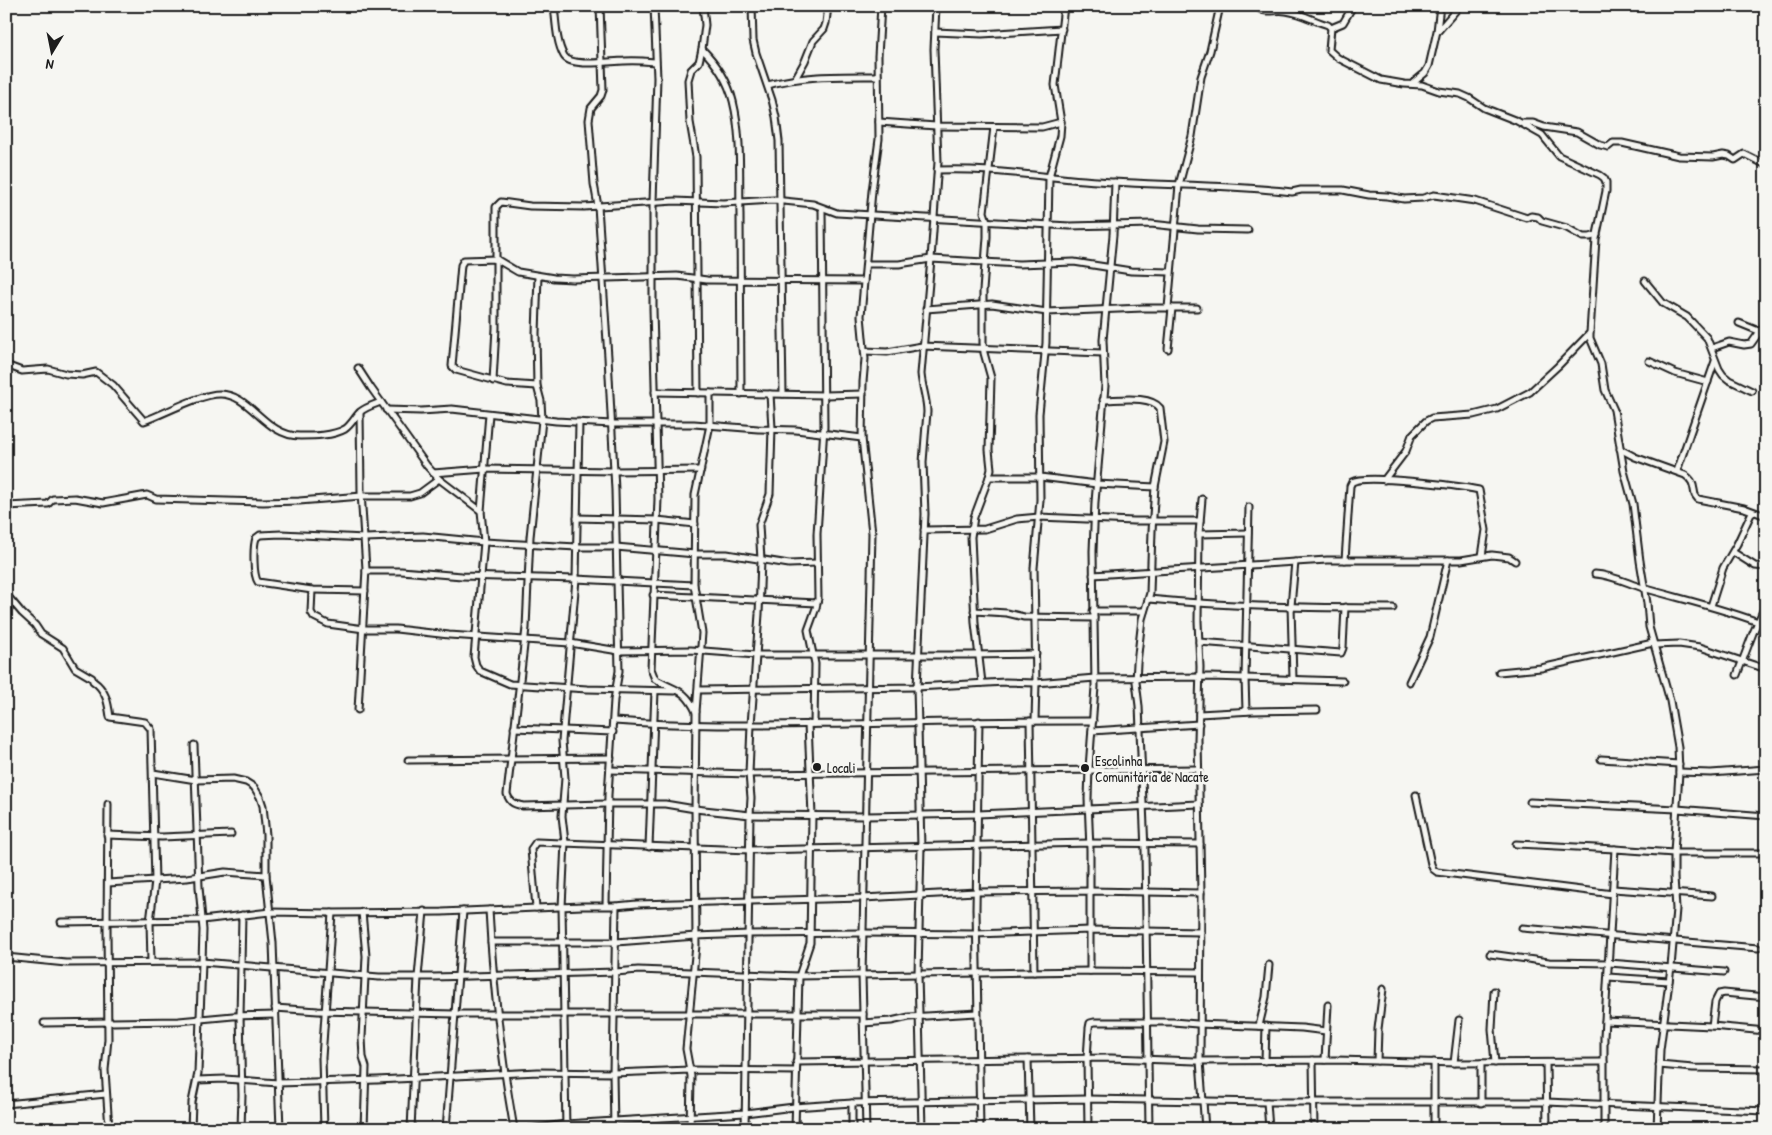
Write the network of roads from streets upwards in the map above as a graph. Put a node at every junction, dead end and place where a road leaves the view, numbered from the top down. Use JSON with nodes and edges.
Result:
{"nodes":[{"id":1,"x":554,"y":6,"type":"edge"},
{"id":2,"x":600,"y":6,"type":"edge"},
{"id":3,"x":654,"y":6,"type":"edge"},
{"id":4,"x":703,"y":6,"type":"edge"},
{"id":5,"x":752,"y":6,"type":"edge"},
{"id":6,"x":828,"y":6,"type":"edge"},
{"id":7,"x":881,"y":6,"type":"edge"},
{"id":8,"x":936,"y":6,"type":"edge"},
{"id":9,"x":1064,"y":6,"type":"edge"},
{"id":10,"x":1220,"y":6,"type":"edge"},
{"id":11,"x":1256,"y":6,"type":"edge"},
{"id":12,"x":1353,"y":6,"type":"edge"},
{"id":13,"x":1440,"y":6,"type":"edge"},
{"id":14,"x":1457,"y":6,"type":"edge"},
{"id":15,"x":1331,"y":28,"type":"junction"},
{"id":16,"x":1062,"y":29,"type":"junction"},
{"id":17,"x":1437,"y":31,"type":"junction"},
{"id":18,"x":935,"y":32,"type":"junction"},
{"id":19,"x":702,"y":49,"type":"junction"},
{"id":20,"x":602,"y":62,"type":"junction"},
{"id":21,"x":655,"y":62,"type":"junction"},
{"id":22,"x":878,"y":76,"type":"junction"},
{"id":23,"x":795,"y":79,"type":"junction"},
{"id":24,"x":1413,"y":83,"type":"junction"},
{"id":25,"x":768,"y":85,"type":"junction"},
{"id":26,"x":879,"y":122,"type":"junction"},
{"id":27,"x":1061,"y":122,"type":"junction"},
{"id":28,"x":1520,"y":123,"type":"junction"},
{"id":29,"x":936,"y":126,"type":"junction"},
{"id":30,"x":994,"y":126,"type":"junction"},
{"id":31,"x":1766,"y":166,"type":"edge"},
{"id":32,"x":937,"y":170,"type":"junction"},
{"id":33,"x":988,"y":170,"type":"junction"},
{"id":34,"x":1049,"y":177,"type":"junction"},
{"id":35,"x":1115,"y":182,"type":"junction"},
{"id":36,"x":1179,"y":185,"type":"junction"},
{"id":37,"x":781,"y":200,"type":"junction"},
{"id":38,"x":653,"y":202,"type":"junction"},
{"id":39,"x":697,"y":202,"type":"junction"},
{"id":40,"x":740,"y":202,"type":"junction"},
{"id":41,"x":598,"y":206,"type":"junction"},
{"id":42,"x":822,"y":209,"type":"junction"},
{"id":43,"x":870,"y":214,"type":"junction"},
{"id":44,"x":934,"y":218,"type":"junction"},
{"id":45,"x":987,"y":221,"type":"junction"},
{"id":46,"x":1048,"y":225,"type":"junction"},
{"id":47,"x":1114,"y":225,"type":"junction"},
{"id":48,"x":1174,"y":226,"type":"junction"},
{"id":49,"x":1248,"y":230,"type":"dead end"},
{"id":50,"x":1597,"y":235,"type":"junction"},
{"id":51,"x":496,"y":259,"type":"junction"},
{"id":52,"x":931,"y":259,"type":"junction"},
{"id":53,"x":985,"y":261,"type":"junction"},
{"id":54,"x":1047,"y":262,"type":"junction"},
{"id":55,"x":866,"y":264,"type":"junction"},
{"id":56,"x":1110,"y":268,"type":"junction"},
{"id":57,"x":1170,"y":272,"type":"junction"},
{"id":58,"x":538,"y":276,"type":"junction"},
{"id":59,"x":653,"y":277,"type":"junction"},
{"id":60,"x":603,"y":278,"type":"junction"},
{"id":61,"x":697,"y":279,"type":"junction"},
{"id":62,"x":740,"y":280,"type":"junction"},
{"id":63,"x":781,"y":280,"type":"junction"},
{"id":64,"x":823,"y":280,"type":"junction"},
{"id":65,"x":864,"y":281,"type":"junction"},
{"id":66,"x":1645,"y":281,"type":"dead end"},
{"id":67,"x":983,"y":304,"type":"junction"},
{"id":68,"x":1170,"y":308,"type":"junction"},
{"id":69,"x":1197,"y":308,"type":"dead end"},
{"id":70,"x":926,"y":309,"type":"junction"},
{"id":71,"x":1106,"y":310,"type":"junction"},
{"id":72,"x":1047,"y":312,"type":"junction"},
{"id":73,"x":1739,"y":322,"type":"dead end"},
{"id":74,"x":1766,"y":323,"type":"edge"},
{"id":75,"x":1758,"y":332,"type":"junction"},
{"id":76,"x":1590,"y":333,"type":"junction"},
{"id":77,"x":1766,"y":334,"type":"edge"},
{"id":78,"x":922,"y":346,"type":"junction"},
{"id":79,"x":1712,"y":348,"type":"junction"},
{"id":80,"x":1168,"y":349,"type":"dead end"},
{"id":81,"x":865,"y":350,"type":"junction"},
{"id":82,"x":984,"y":350,"type":"junction"},
{"id":83,"x":1045,"y":350,"type":"junction"},
{"id":84,"x":1103,"y":353,"type":"junction"},
{"id":85,"x":1650,"y":361,"type":"dead end"},
{"id":86,"x":1716,"y":361,"type":"junction"},
{"id":87,"x":6,"y":365,"type":"edge"},
{"id":88,"x":358,"y":368,"type":"dead end"},
{"id":89,"x":494,"y":381,"type":"junction"},
{"id":90,"x":1708,"y":382,"type":"junction"},
{"id":91,"x":537,"y":386,"type":"junction"},
{"id":92,"x":655,"y":392,"type":"junction"},
{"id":93,"x":1752,"y":392,"type":"dead end"},
{"id":94,"x":698,"y":393,"type":"junction"},
{"id":95,"x":710,"y":393,"type":"junction"},
{"id":96,"x":741,"y":394,"type":"junction"},
{"id":97,"x":770,"y":394,"type":"junction"},
{"id":98,"x":783,"y":394,"type":"junction"},
{"id":99,"x":863,"y":394,"type":"junction"},
{"id":100,"x":825,"y":395,"type":"junction"},
{"id":101,"x":1103,"y":400,"type":"junction"},
{"id":102,"x":381,"y":402,"type":"junction"},
{"id":103,"x":386,"y":410,"type":"junction"},
{"id":104,"x":360,"y":412,"type":"junction"},
{"id":105,"x":489,"y":414,"type":"junction"},
{"id":106,"x":542,"y":420,"type":"junction"},
{"id":107,"x":579,"y":422,"type":"junction"},
{"id":108,"x":612,"y":424,"type":"junction"},
{"id":109,"x":656,"y":424,"type":"junction"},
{"id":110,"x":710,"y":425,"type":"junction"},
{"id":111,"x":772,"y":428,"type":"junction"},
{"id":112,"x":824,"y":433,"type":"junction"},
{"id":113,"x":862,"y":438,"type":"junction"},
{"id":114,"x":1620,"y":449,"type":"junction"},
{"id":115,"x":485,"y":469,"type":"junction"},
{"id":116,"x":537,"y":470,"type":"junction"},
{"id":117,"x":578,"y":470,"type":"junction"},
{"id":118,"x":657,"y":470,"type":"junction"},
{"id":119,"x":701,"y":470,"type":"junction"},
{"id":120,"x":614,"y":471,"type":"junction"},
{"id":121,"x":1677,"y":471,"type":"junction"},
{"id":122,"x":433,"y":473,"type":"junction"},
{"id":123,"x":989,"y":477,"type":"junction"},
{"id":124,"x":1040,"y":477,"type":"junction"},
{"id":125,"x":439,"y":479,"type":"junction"},
{"id":126,"x":1384,"y":480,"type":"junction"},
{"id":127,"x":1097,"y":484,"type":"junction"},
{"id":128,"x":1155,"y":486,"type":"junction"},
{"id":129,"x":362,"y":496,"type":"junction"},
{"id":130,"x":1202,"y":499,"type":"dead end"},
{"id":131,"x":6,"y":506,"type":"edge"},
{"id":132,"x":1249,"y":507,"type":"dead end"},
{"id":133,"x":481,"y":511,"type":"junction"},
{"id":134,"x":1752,"y":512,"type":"junction"},
{"id":135,"x":1766,"y":516,"type":"edge"},
{"id":136,"x":577,"y":518,"type":"junction"},
{"id":137,"x":1039,"y":518,"type":"junction"},
{"id":138,"x":615,"y":520,"type":"junction"},
{"id":139,"x":657,"y":520,"type":"junction"},
{"id":140,"x":1094,"y":520,"type":"junction"},
{"id":141,"x":1200,"y":521,"type":"junction"},
{"id":142,"x":1153,"y":522,"type":"junction"},
{"id":143,"x":694,"y":524,"type":"junction"},
{"id":144,"x":924,"y":530,"type":"junction"},
{"id":145,"x":972,"y":530,"type":"junction"},
{"id":146,"x":1248,"y":533,"type":"junction"},
{"id":147,"x":1199,"y":534,"type":"junction"},
{"id":148,"x":364,"y":538,"type":"junction"},
{"id":149,"x":484,"y":542,"type":"junction"},
{"id":150,"x":529,"y":544,"type":"junction"},
{"id":151,"x":577,"y":547,"type":"junction"},
{"id":152,"x":616,"y":547,"type":"junction"},
{"id":153,"x":655,"y":550,"type":"junction"},
{"id":154,"x":1733,"y":552,"type":"junction"},
{"id":155,"x":695,"y":554,"type":"junction"},
{"id":156,"x":1482,"y":556,"type":"junction"},
{"id":157,"x":761,"y":560,"type":"junction"},
{"id":158,"x":1344,"y":560,"type":"junction"},
{"id":159,"x":1448,"y":560,"type":"junction"},
{"id":160,"x":1515,"y":561,"type":"dead end"},
{"id":161,"x":816,"y":562,"type":"junction"},
{"id":162,"x":1295,"y":562,"type":"junction"},
{"id":163,"x":1247,"y":564,"type":"junction"},
{"id":164,"x":1766,"y":567,"type":"edge"},
{"id":165,"x":1199,"y":568,"type":"junction"},
{"id":166,"x":1150,"y":570,"type":"junction"},
{"id":167,"x":366,"y":571,"type":"junction"},
{"id":168,"x":1595,"y":574,"type":"dead end"},
{"id":169,"x":1093,"y":575,"type":"junction"},
{"id":170,"x":481,"y":576,"type":"junction"},
{"id":171,"x":527,"y":578,"type":"junction"},
{"id":172,"x":576,"y":579,"type":"junction"},
{"id":173,"x":617,"y":580,"type":"junction"},
{"id":174,"x":654,"y":584,"type":"junction"},
{"id":175,"x":694,"y":585,"type":"junction"},
{"id":176,"x":1645,"y":588,"type":"junction"},
{"id":177,"x":312,"y":590,"type":"junction"},
{"id":178,"x":365,"y":592,"type":"junction"},
{"id":179,"x":6,"y":594,"type":"edge"},
{"id":180,"x":654,"y":595,"type":"junction"},
{"id":181,"x":696,"y":598,"type":"junction"},
{"id":182,"x":1149,"y":599,"type":"junction"},
{"id":183,"x":760,"y":600,"type":"junction"},
{"id":184,"x":817,"y":603,"type":"junction"},
{"id":185,"x":1198,"y":603,"type":"junction"},
{"id":186,"x":1766,"y":604,"type":"edge"},
{"id":187,"x":1246,"y":605,"type":"junction"},
{"id":188,"x":1291,"y":606,"type":"junction"},
{"id":189,"x":1711,"y":606,"type":"junction"},
{"id":190,"x":1344,"y":607,"type":"junction"},
{"id":191,"x":1392,"y":608,"type":"dead end"},
{"id":192,"x":974,"y":611,"type":"junction"},
{"id":193,"x":1093,"y":611,"type":"junction"},
{"id":194,"x":1144,"y":611,"type":"junction"},
{"id":195,"x":1036,"y":617,"type":"junction"},
{"id":196,"x":1094,"y":618,"type":"junction"},
{"id":197,"x":1757,"y":622,"type":"junction"},
{"id":198,"x":1766,"y":625,"type":"edge"},
{"id":199,"x":364,"y":628,"type":"junction"},
{"id":200,"x":477,"y":637,"type":"junction"},
{"id":201,"x":524,"y":640,"type":"junction"},
{"id":202,"x":1199,"y":642,"type":"junction"},
{"id":203,"x":570,"y":643,"type":"junction"},
{"id":204,"x":1653,"y":644,"type":"junction"},
{"id":205,"x":1246,"y":645,"type":"junction"},
{"id":206,"x":1291,"y":649,"type":"junction"},
{"id":207,"x":619,"y":651,"type":"junction"},
{"id":208,"x":652,"y":651,"type":"junction"},
{"id":209,"x":702,"y":651,"type":"junction"},
{"id":210,"x":814,"y":654,"type":"junction"},
{"id":211,"x":1036,"y":654,"type":"junction"},
{"id":212,"x":756,"y":655,"type":"junction"},
{"id":213,"x":869,"y":655,"type":"junction"},
{"id":214,"x":919,"y":655,"type":"junction"},
{"id":215,"x":980,"y":655,"type":"junction"},
{"id":216,"x":1743,"y":662,"type":"junction"},
{"id":217,"x":1766,"y":669,"type":"edge"},
{"id":218,"x":1499,"y":672,"type":"dead end"},
{"id":219,"x":1737,"y":675,"type":"dead end"},
{"id":220,"x":1200,"y":677,"type":"junction"},
{"id":221,"x":1095,"y":678,"type":"junction"},
{"id":222,"x":1137,"y":678,"type":"junction"},
{"id":223,"x":1245,"y":678,"type":"junction"},
{"id":224,"x":1294,"y":679,"type":"junction"},
{"id":225,"x":1343,"y":681,"type":"dead end"},
{"id":226,"x":1409,"y":682,"type":"dead end"},
{"id":227,"x":982,"y":683,"type":"junction"},
{"id":228,"x":1036,"y":683,"type":"junction"},
{"id":229,"x":519,"y":684,"type":"junction"},
{"id":230,"x":917,"y":687,"type":"junction"},
{"id":231,"x":566,"y":688,"type":"junction"},
{"id":232,"x":815,"y":688,"type":"junction"},
{"id":233,"x":868,"y":688,"type":"junction"},
{"id":234,"x":754,"y":689,"type":"junction"},
{"id":235,"x":616,"y":690,"type":"junction"},
{"id":236,"x":699,"y":690,"type":"junction"},
{"id":237,"x":655,"y":691,"type":"junction"},
{"id":238,"x":681,"y":691,"type":"junction"},
{"id":239,"x":358,"y":710,"type":"dead end"},
{"id":240,"x":1317,"y":710,"type":"dead end"},
{"id":241,"x":1246,"y":711,"type":"junction"},
{"id":242,"x":696,"y":712,"type":"junction"},
{"id":243,"x":1199,"y":714,"type":"junction"},
{"id":244,"x":614,"y":721,"type":"junction"},
{"id":245,"x":979,"y":721,"type":"junction"},
{"id":246,"x":1033,"y":721,"type":"junction"},
{"id":247,"x":1093,"y":721,"type":"junction"},
{"id":248,"x":919,"y":722,"type":"junction"},
{"id":249,"x":654,"y":724,"type":"junction"},
{"id":250,"x":696,"y":724,"type":"junction"},
{"id":251,"x":808,"y":724,"type":"junction"},
{"id":252,"x":814,"y":724,"type":"junction"},
{"id":253,"x":867,"y":724,"type":"junction"},
{"id":254,"x":1199,"y":724,"type":"junction"},
{"id":255,"x":751,"y":725,"type":"junction"},
{"id":256,"x":514,"y":728,"type":"junction"},
{"id":257,"x":1140,"y":729,"type":"junction"},
{"id":258,"x":563,"y":730,"type":"junction"},
{"id":259,"x":613,"y":732,"type":"junction"},
{"id":260,"x":1092,"y":732,"type":"junction"},
{"id":261,"x":194,"y":745,"type":"dead end"},
{"id":262,"x":510,"y":758,"type":"junction"},
{"id":263,"x":563,"y":758,"type":"junction"},
{"id":264,"x":611,"y":758,"type":"junction"},
{"id":265,"x":1601,"y":759,"type":"dead end"},
{"id":266,"x":408,"y":760,"type":"dead end"},
{"id":267,"x":1679,"y":764,"type":"junction"},
{"id":268,"x":1198,"y":769,"type":"junction"},
{"id":269,"x":1766,"y":769,"type":"edge"},
{"id":270,"x":610,"y":770,"type":"junction"},
{"id":271,"x":652,"y":770,"type":"junction"},
{"id":272,"x":1089,"y":771,"type":"junction"},
{"id":273,"x":1142,"y":771,"type":"junction"},
{"id":274,"x":697,"y":772,"type":"junction"},
{"id":275,"x":867,"y":772,"type":"junction"},
{"id":276,"x":978,"y":772,"type":"junction"},
{"id":277,"x":1031,"y":772,"type":"junction"},
{"id":278,"x":1679,"y":772,"type":"junction"},
{"id":279,"x":152,"y":773,"type":"junction"},
{"id":280,"x":920,"y":773,"type":"junction"},
{"id":281,"x":749,"y":774,"type":"junction"},
{"id":282,"x":810,"y":774,"type":"junction"},
{"id":283,"x":196,"y":780,"type":"junction"},
{"id":284,"x":1416,"y":795,"type":"dead end"},
{"id":285,"x":1530,"y":802,"type":"dead end"},
{"id":286,"x":108,"y":804,"type":"dead end"},
{"id":287,"x":607,"y":804,"type":"junction"},
{"id":288,"x":650,"y":804,"type":"junction"},
{"id":289,"x":1199,"y":804,"type":"junction"},
{"id":290,"x":563,"y":806,"type":"junction"},
{"id":291,"x":1144,"y":807,"type":"junction"},
{"id":292,"x":1677,"y":808,"type":"junction"},
{"id":293,"x":695,"y":809,"type":"junction"},
{"id":294,"x":1088,"y":809,"type":"junction"},
{"id":295,"x":1032,"y":812,"type":"junction"},
{"id":296,"x":978,"y":814,"type":"junction"},
{"id":297,"x":750,"y":815,"type":"junction"},
{"id":298,"x":812,"y":815,"type":"junction"},
{"id":299,"x":921,"y":815,"type":"junction"},
{"id":300,"x":866,"y":816,"type":"junction"},
{"id":301,"x":1766,"y":816,"type":"edge"},
{"id":302,"x":232,"y":834,"type":"dead end"},
{"id":303,"x":107,"y":835,"type":"junction"},
{"id":304,"x":198,"y":836,"type":"junction"},
{"id":305,"x":154,"y":837,"type":"junction"},
{"id":306,"x":565,"y":842,"type":"junction"},
{"id":307,"x":1090,"y":843,"type":"junction"},
{"id":308,"x":1145,"y":843,"type":"junction"},
{"id":309,"x":607,"y":844,"type":"junction"},
{"id":310,"x":1033,"y":844,"type":"junction"},
{"id":311,"x":1200,"y":844,"type":"junction"},
{"id":312,"x":1516,"y":844,"type":"dead end"},
{"id":313,"x":649,"y":846,"type":"junction"},
{"id":314,"x":977,"y":846,"type":"junction"},
{"id":315,"x":921,"y":847,"type":"junction"},
{"id":316,"x":866,"y":848,"type":"junction"},
{"id":317,"x":694,"y":849,"type":"junction"},
{"id":318,"x":811,"y":849,"type":"junction"},
{"id":319,"x":1615,"y":849,"type":"junction"},
{"id":320,"x":750,"y":850,"type":"junction"},
{"id":321,"x":1674,"y":853,"type":"junction"},
{"id":322,"x":1766,"y":853,"type":"edge"},
{"id":323,"x":266,"y":874,"type":"junction"},
{"id":324,"x":199,"y":877,"type":"junction"},
{"id":325,"x":155,"y":881,"type":"junction"},
{"id":326,"x":108,"y":883,"type":"junction"},
{"id":327,"x":1033,"y":891,"type":"junction"},
{"id":328,"x":1090,"y":891,"type":"junction"},
{"id":329,"x":1613,"y":891,"type":"junction"},
{"id":330,"x":976,"y":892,"type":"junction"},
{"id":331,"x":1145,"y":892,"type":"junction"},
{"id":332,"x":1675,"y":892,"type":"junction"},
{"id":333,"x":1201,"y":893,"type":"junction"},
{"id":334,"x":921,"y":895,"type":"junction"},
{"id":335,"x":1712,"y":896,"type":"dead end"},
{"id":336,"x":863,"y":898,"type":"junction"},
{"id":337,"x":810,"y":900,"type":"junction"},
{"id":338,"x":749,"y":901,"type":"junction"},
{"id":339,"x":696,"y":902,"type":"junction"},
{"id":340,"x":606,"y":905,"type":"junction"},
{"id":341,"x":562,"y":906,"type":"junction"},
{"id":342,"x":616,"y":906,"type":"junction"},
{"id":343,"x":536,"y":908,"type":"junction"},
{"id":344,"x":490,"y":910,"type":"junction"},
{"id":345,"x":463,"y":911,"type":"junction"},
{"id":346,"x":270,"y":912,"type":"junction"},
{"id":347,"x":362,"y":912,"type":"junction"},
{"id":348,"x":424,"y":912,"type":"junction"},
{"id":349,"x":332,"y":913,"type":"junction"},
{"id":350,"x":242,"y":915,"type":"junction"},
{"id":351,"x":202,"y":920,"type":"junction"},
{"id":352,"x":107,"y":921,"type":"junction"},
{"id":353,"x":61,"y":922,"type":"dead end"},
{"id":354,"x":150,"y":922,"type":"junction"},
{"id":355,"x":1522,"y":928,"type":"dead end"},
{"id":356,"x":1090,"y":930,"type":"junction"},
{"id":357,"x":1146,"y":931,"type":"junction"},
{"id":358,"x":1034,"y":932,"type":"junction"},
{"id":359,"x":1201,"y":932,"type":"junction"},
{"id":360,"x":863,"y":933,"type":"junction"},
{"id":361,"x":749,"y":934,"type":"junction"},
{"id":362,"x":810,"y":934,"type":"junction"},
{"id":363,"x":920,"y":934,"type":"junction"},
{"id":364,"x":976,"y":934,"type":"junction"},
{"id":365,"x":696,"y":936,"type":"junction"},
{"id":366,"x":1611,"y":936,"type":"junction"},
{"id":367,"x":562,"y":941,"type":"junction"},
{"id":368,"x":1674,"y":941,"type":"junction"},
{"id":369,"x":491,"y":942,"type":"junction"},
{"id":370,"x":616,"y":942,"type":"junction"},
{"id":371,"x":1758,"y":948,"type":"dead end"},
{"id":372,"x":1490,"y":954,"type":"dead end"},
{"id":373,"x":6,"y":957,"type":"edge"},
{"id":374,"x":151,"y":962,"type":"junction"},
{"id":375,"x":202,"y":962,"type":"junction"},
{"id":376,"x":107,"y":963,"type":"junction"},
{"id":377,"x":1609,"y":963,"type":"junction"},
{"id":378,"x":241,"y":964,"type":"junction"},
{"id":379,"x":1269,"y":965,"type":"dead end"},
{"id":380,"x":1671,"y":967,"type":"junction"},
{"id":381,"x":274,"y":968,"type":"junction"},
{"id":382,"x":694,"y":971,"type":"junction"},
{"id":383,"x":1090,"y":971,"type":"junction"},
{"id":384,"x":616,"y":972,"type":"junction"},
{"id":385,"x":1034,"y":972,"type":"junction"},
{"id":386,"x":1146,"y":972,"type":"junction"},
{"id":387,"x":1200,"y":972,"type":"junction"},
{"id":388,"x":1724,"y":972,"type":"dead end"},
{"id":389,"x":327,"y":973,"type":"junction"},
{"id":390,"x":563,"y":973,"type":"junction"},
{"id":391,"x":976,"y":973,"type":"junction"},
{"id":392,"x":918,"y":974,"type":"junction"},
{"id":393,"x":492,"y":975,"type":"junction"},
{"id":394,"x":748,"y":975,"type":"junction"},
{"id":395,"x":862,"y":975,"type":"junction"},
{"id":396,"x":365,"y":976,"type":"junction"},
{"id":397,"x":458,"y":976,"type":"junction"},
{"id":398,"x":799,"y":976,"type":"junction"},
{"id":399,"x":418,"y":977,"type":"junction"},
{"id":400,"x":1608,"y":977,"type":"junction"},
{"id":401,"x":1669,"y":981,"type":"junction"},
{"id":402,"x":1383,"y":989,"type":"dead end"},
{"id":403,"x":1494,"y":991,"type":"dead end"},
{"id":404,"x":1766,"y":997,"type":"edge"},
{"id":405,"x":1328,"y":1005,"type":"dead end"},
{"id":406,"x":275,"y":1008,"type":"junction"},
{"id":407,"x":324,"y":1011,"type":"junction"},
{"id":408,"x":364,"y":1012,"type":"junction"},
{"id":409,"x":977,"y":1013,"type":"junction"},
{"id":410,"x":417,"y":1014,"type":"junction"},
{"id":411,"x":456,"y":1014,"type":"junction"},
{"id":412,"x":498,"y":1014,"type":"junction"},
{"id":413,"x":563,"y":1014,"type":"junction"},
{"id":414,"x":690,"y":1014,"type":"junction"},
{"id":415,"x":747,"y":1014,"type":"junction"},
{"id":416,"x":797,"y":1014,"type":"junction"},
{"id":417,"x":863,"y":1014,"type":"junction"},
{"id":418,"x":276,"y":1015,"type":"junction"},
{"id":419,"x":615,"y":1015,"type":"junction"},
{"id":420,"x":240,"y":1016,"type":"junction"},
{"id":421,"x":919,"y":1016,"type":"junction"},
{"id":422,"x":201,"y":1020,"type":"junction"},
{"id":423,"x":1459,"y":1020,"type":"dead end"},
{"id":424,"x":1605,"y":1021,"type":"junction"},
{"id":425,"x":108,"y":1022,"type":"junction"},
{"id":426,"x":1147,"y":1022,"type":"junction"},
{"id":427,"x":44,"y":1023,"type":"dead end"},
{"id":428,"x":863,"y":1023,"type":"junction"},
{"id":429,"x":1200,"y":1024,"type":"junction"},
{"id":430,"x":1664,"y":1024,"type":"junction"},
{"id":431,"x":1259,"y":1026,"type":"junction"},
{"id":432,"x":1266,"y":1026,"type":"junction"},
{"id":433,"x":1712,"y":1026,"type":"junction"},
{"id":434,"x":1326,"y":1031,"type":"junction"},
{"id":435,"x":1766,"y":1031,"type":"edge"},
{"id":436,"x":1087,"y":1058,"type":"junction"},
{"id":437,"x":1149,"y":1058,"type":"junction"},
{"id":438,"x":978,"y":1059,"type":"junction"},
{"id":439,"x":1028,"y":1059,"type":"junction"},
{"id":440,"x":921,"y":1060,"type":"junction"},
{"id":441,"x":1313,"y":1060,"type":"junction"},
{"id":442,"x":1325,"y":1060,"type":"junction"},
{"id":443,"x":865,"y":1061,"type":"junction"},
{"id":444,"x":1200,"y":1061,"type":"junction"},
{"id":445,"x":1265,"y":1061,"type":"junction"},
{"id":446,"x":1377,"y":1061,"type":"junction"},
{"id":447,"x":796,"y":1062,"type":"junction"},
{"id":448,"x":1434,"y":1062,"type":"junction"},
{"id":449,"x":1604,"y":1062,"type":"junction"},
{"id":450,"x":1454,"y":1063,"type":"junction"},
{"id":451,"x":1481,"y":1063,"type":"junction"},
{"id":452,"x":1495,"y":1063,"type":"junction"},
{"id":453,"x":1546,"y":1063,"type":"junction"},
{"id":454,"x":1659,"y":1065,"type":"junction"},
{"id":455,"x":1765,"y":1069,"type":"edge"},
{"id":456,"x":690,"y":1070,"type":"junction"},
{"id":457,"x":746,"y":1070,"type":"junction"},
{"id":458,"x":796,"y":1070,"type":"junction"},
{"id":459,"x":565,"y":1072,"type":"junction"},
{"id":460,"x":613,"y":1073,"type":"junction"},
{"id":461,"x":504,"y":1074,"type":"junction"},
{"id":462,"x":449,"y":1076,"type":"junction"},
{"id":463,"x":412,"y":1078,"type":"junction"},
{"id":464,"x":197,"y":1080,"type":"junction"},
{"id":465,"x":241,"y":1080,"type":"junction"},
{"id":466,"x":366,"y":1081,"type":"junction"},
{"id":467,"x":322,"y":1082,"type":"junction"},
{"id":468,"x":278,"y":1083,"type":"junction"},
{"id":469,"x":106,"y":1094,"type":"junction"},
{"id":470,"x":1087,"y":1099,"type":"junction"},
{"id":471,"x":1029,"y":1100,"type":"junction"},
{"id":472,"x":979,"y":1101,"type":"junction"},
{"id":473,"x":1149,"y":1101,"type":"junction"},
{"id":474,"x":1202,"y":1101,"type":"junction"},
{"id":475,"x":1314,"y":1101,"type":"junction"},
{"id":476,"x":922,"y":1102,"type":"junction"},
{"id":477,"x":1267,"y":1102,"type":"junction"},
{"id":478,"x":1546,"y":1102,"type":"junction"},
{"id":479,"x":852,"y":1103,"type":"junction"},
{"id":480,"x":866,"y":1103,"type":"junction"},
{"id":481,"x":1434,"y":1103,"type":"junction"},
{"id":482,"x":1482,"y":1103,"type":"junction"},
{"id":483,"x":6,"y":1104,"type":"edge"},
{"id":484,"x":1604,"y":1105,"type":"junction"},
{"id":485,"x":794,"y":1107,"type":"junction"},
{"id":486,"x":1657,"y":1107,"type":"junction"},
{"id":487,"x":1765,"y":1111,"type":"edge"},
{"id":488,"x":745,"y":1113,"type":"junction"},
{"id":489,"x":691,"y":1116,"type":"junction"},
{"id":490,"x":615,"y":1122,"type":"junction"},
{"id":491,"x":566,"y":1126,"type":"edge"},
{"id":492,"x":109,"y":1129,"type":"edge"},
{"id":493,"x":190,"y":1129,"type":"edge"},
{"id":494,"x":241,"y":1129,"type":"edge"},
{"id":495,"x":280,"y":1129,"type":"edge"},
{"id":496,"x":324,"y":1129,"type":"edge"},
{"id":497,"x":364,"y":1129,"type":"edge"},
{"id":498,"x":411,"y":1129,"type":"edge"},
{"id":499,"x":446,"y":1129,"type":"edge"},
{"id":500,"x":514,"y":1129,"type":"edge"},
{"id":501,"x":529,"y":1129,"type":"edge"},
{"id":502,"x":614,"y":1129,"type":"edge"},
{"id":503,"x":690,"y":1129,"type":"edge"},
{"id":504,"x":745,"y":1129,"type":"edge"},
{"id":505,"x":795,"y":1129,"type":"edge"},
{"id":506,"x":852,"y":1129,"type":"edge"},
{"id":507,"x":866,"y":1129,"type":"edge"},
{"id":508,"x":922,"y":1129,"type":"edge"},
{"id":509,"x":980,"y":1129,"type":"edge"},
{"id":510,"x":1030,"y":1129,"type":"edge"},
{"id":511,"x":1088,"y":1129,"type":"edge"},
{"id":512,"x":1149,"y":1129,"type":"edge"},
{"id":513,"x":1205,"y":1129,"type":"edge"},
{"id":514,"x":1269,"y":1129,"type":"edge"},
{"id":515,"x":1314,"y":1129,"type":"edge"},
{"id":516,"x":1434,"y":1129,"type":"edge"},
{"id":517,"x":1547,"y":1129,"type":"edge"},
{"id":518,"x":1604,"y":1129,"type":"edge"},
{"id":519,"x":1657,"y":1129,"type":"edge"}],
"edges":[{"from":1,"to":20,"type":"street"},
{"from":2,"to":20,"type":"street"},
{"from":3,"to":21,"type":"street"},
{"from":4,"to":19,"type":"street"},
{"from":5,"to":25,"type":"street"},
{"from":6,"to":23,"type":"street"},
{"from":7,"to":22,"type":"street"},
{"from":8,"to":18,"type":"street"},
{"from":9,"to":16,"type":"street"},
{"from":10,"to":36,"type":"street"},
{"from":11,"to":15,"type":"street"},
{"from":12,"to":15,"type":"street"},
{"from":13,"to":17,"type":"street"},
{"from":14,"to":17,"type":"street"},
{"from":15,"to":24,"type":"street"},
{"from":16,"to":18,"type":"street"},
{"from":16,"to":27,"type":"street"},
{"from":17,"to":24,"type":"street"},
{"from":18,"to":29,"type":"street"},
{"from":19,"to":39,"type":"street"},
{"from":19,"to":40,"type":"street"},
{"from":20,"to":21,"type":"street"},
{"from":20,"to":41,"type":"street"},
{"from":21,"to":38,"type":"street"},
{"from":22,"to":23,"type":"street"},
{"from":22,"to":26,"type":"street"},
{"from":23,"to":25,"type":"street"},
{"from":24,"to":28,"type":"street"},
{"from":25,"to":37,"type":"street"},
{"from":26,"to":29,"type":"street"},
{"from":26,"to":43,"type":"street"},
{"from":27,"to":30,"type":"street"},
{"from":27,"to":34,"type":"street"},
{"from":28,"to":31,"type":"street"},
{"from":28,"to":50,"type":"street"},
{"from":29,"to":30,"type":"street"},
{"from":29,"to":32,"type":"street"},
{"from":30,"to":33,"type":"street"},
{"from":32,"to":33,"type":"street"},
{"from":32,"to":44,"type":"street"},
{"from":33,"to":34,"type":"street"},
{"from":33,"to":45,"type":"street"},
{"from":34,"to":35,"type":"street"},
{"from":34,"to":46,"type":"street"},
{"from":35,"to":36,"type":"street"},
{"from":35,"to":47,"type":"street"},
{"from":36,"to":48,"type":"street"},
{"from":36,"to":50,"type":"street"},
{"from":37,"to":40,"type":"street"},
{"from":37,"to":42,"type":"street"},
{"from":37,"to":63,"type":"street"},
{"from":38,"to":39,"type":"street"},
{"from":38,"to":41,"type":"street"},
{"from":38,"to":59,"type":"street"},
{"from":39,"to":40,"type":"street"},
{"from":39,"to":61,"type":"street"},
{"from":40,"to":62,"type":"street"},
{"from":41,"to":51,"type":"street"},
{"from":41,"to":60,"type":"street"},
{"from":42,"to":43,"type":"street"},
{"from":42,"to":64,"type":"street"},
{"from":43,"to":44,"type":"street"},
{"from":43,"to":55,"type":"street"},
{"from":44,"to":45,"type":"street"},
{"from":44,"to":52,"type":"street"},
{"from":45,"to":46,"type":"street"},
{"from":45,"to":53,"type":"street"},
{"from":46,"to":47,"type":"street"},
{"from":46,"to":54,"type":"street"},
{"from":47,"to":48,"type":"street"},
{"from":47,"to":56,"type":"street"},
{"from":48,"to":49,"type":"street"},
{"from":48,"to":57,"type":"street"},
{"from":50,"to":76,"type":"street"},
{"from":51,"to":58,"type":"street"},
{"from":51,"to":89,"type":"street"},
{"from":51,"to":89,"type":"street"},
{"from":52,"to":53,"type":"street"},
{"from":52,"to":55,"type":"street"},
{"from":52,"to":70,"type":"street"},
{"from":53,"to":54,"type":"street"},
{"from":53,"to":67,"type":"street"},
{"from":54,"to":56,"type":"street"},
{"from":54,"to":72,"type":"street"},
{"from":55,"to":65,"type":"street"},
{"from":56,"to":57,"type":"street"},
{"from":56,"to":71,"type":"street"},
{"from":57,"to":68,"type":"street"},
{"from":58,"to":60,"type":"street"},
{"from":58,"to":91,"type":"street"},
{"from":59,"to":60,"type":"street"},
{"from":59,"to":61,"type":"street"},
{"from":59,"to":92,"type":"street"},
{"from":60,"to":108,"type":"street"},
{"from":61,"to":62,"type":"street"},
{"from":61,"to":94,"type":"street"},
{"from":62,"to":63,"type":"street"},
{"from":62,"to":96,"type":"street"},
{"from":63,"to":64,"type":"street"},
{"from":63,"to":98,"type":"street"},
{"from":64,"to":65,"type":"street"},
{"from":64,"to":100,"type":"street"},
{"from":65,"to":81,"type":"street"},
{"from":66,"to":79,"type":"street"},
{"from":67,"to":70,"type":"street"},
{"from":67,"to":72,"type":"street"},
{"from":67,"to":82,"type":"street"},
{"from":68,"to":69,"type":"street"},
{"from":68,"to":71,"type":"street"},
{"from":68,"to":80,"type":"street"},
{"from":70,"to":78,"type":"street"},
{"from":71,"to":72,"type":"street"},
{"from":71,"to":84,"type":"street"},
{"from":72,"to":83,"type":"street"},
{"from":73,"to":75,"type":"street"},
{"from":74,"to":75,"type":"street"},
{"from":75,"to":77,"type":"street"},
{"from":75,"to":79,"type":"street"},
{"from":76,"to":114,"type":"street"},
{"from":76,"to":126,"type":"street"},
{"from":78,"to":81,"type":"street"},
{"from":78,"to":82,"type":"street"},
{"from":78,"to":144,"type":"street"},
{"from":79,"to":86,"type":"street"},
{"from":81,"to":99,"type":"street"},
{"from":82,"to":83,"type":"street"},
{"from":82,"to":123,"type":"street"},
{"from":83,"to":84,"type":"street"},
{"from":83,"to":124,"type":"street"},
{"from":84,"to":101,"type":"street"},
{"from":85,"to":90,"type":"street"},
{"from":86,"to":90,"type":"street"},
{"from":86,"to":93,"type":"street"},
{"from":87,"to":104,"type":"street"},
{"from":88,"to":102,"type":"street"},
{"from":89,"to":91,"type":"street"},
{"from":90,"to":121,"type":"street"},
{"from":91,"to":106,"type":"street"},
{"from":92,"to":94,"type":"street"},
{"from":92,"to":109,"type":"street"},
{"from":94,"to":95,"type":"street"},
{"from":95,"to":96,"type":"street"},
{"from":95,"to":110,"type":"street"},
{"from":96,"to":97,"type":"street"},
{"from":97,"to":98,"type":"street"},
{"from":97,"to":111,"type":"street"},
{"from":98,"to":100,"type":"street"},
{"from":99,"to":100,"type":"street"},
{"from":99,"to":113,"type":"street"},
{"from":100,"to":112,"type":"street"},
{"from":101,"to":127,"type":"street"},
{"from":101,"to":128,"type":"street"},
{"from":102,"to":103,"type":"street"},
{"from":102,"to":104,"type":"street"},
{"from":103,"to":105,"type":"street"},
{"from":103,"to":122,"type":"street"},
{"from":104,"to":129,"type":"street"},
{"from":105,"to":106,"type":"street"},
{"from":105,"to":115,"type":"street"},
{"from":106,"to":107,"type":"street"},
{"from":106,"to":116,"type":"street"},
{"from":107,"to":108,"type":"street"},
{"from":107,"to":117,"type":"street"},
{"from":108,"to":109,"type":"street"},
{"from":108,"to":120,"type":"street"},
{"from":109,"to":110,"type":"street"},
{"from":109,"to":118,"type":"street"},
{"from":110,"to":111,"type":"street"},
{"from":110,"to":119,"type":"street"},
{"from":111,"to":112,"type":"street"},
{"from":111,"to":157,"type":"street"},
{"from":112,"to":113,"type":"street"},
{"from":112,"to":161,"type":"street"},
{"from":113,"to":213,"type":"street"},
{"from":114,"to":121,"type":"street"},
{"from":114,"to":176,"type":"street"},
{"from":115,"to":116,"type":"street"},
{"from":115,"to":122,"type":"street"},
{"from":115,"to":133,"type":"street"},
{"from":116,"to":117,"type":"street"},
{"from":116,"to":150,"type":"street"},
{"from":117,"to":120,"type":"street"},
{"from":117,"to":136,"type":"street"},
{"from":118,"to":119,"type":"street"},
{"from":118,"to":120,"type":"street"},
{"from":118,"to":139,"type":"street"},
{"from":119,"to":143,"type":"street"},
{"from":120,"to":138,"type":"street"},
{"from":121,"to":134,"type":"street"},
{"from":122,"to":125,"type":"street"},
{"from":123,"to":124,"type":"street"},
{"from":123,"to":145,"type":"street"},
{"from":124,"to":127,"type":"street"},
{"from":124,"to":137,"type":"street"},
{"from":125,"to":129,"type":"street"},
{"from":125,"to":133,"type":"street"},
{"from":126,"to":156,"type":"street"},
{"from":126,"to":158,"type":"street"},
{"from":127,"to":128,"type":"street"},
{"from":127,"to":140,"type":"street"},
{"from":128,"to":142,"type":"street"},
{"from":129,"to":131,"type":"street"},
{"from":129,"to":148,"type":"street"},
{"from":130,"to":141,"type":"street"},
{"from":132,"to":146,"type":"street"},
{"from":133,"to":149,"type":"street"},
{"from":134,"to":135,"type":"street"},
{"from":134,"to":154,"type":"street"},
{"from":136,"to":138,"type":"street"},
{"from":136,"to":151,"type":"street"},
{"from":137,"to":140,"type":"street"},
{"from":137,"to":145,"type":"street"},
{"from":137,"to":195,"type":"street"},
{"from":138,"to":139,"type":"street"},
{"from":138,"to":152,"type":"street"},
{"from":139,"to":143,"type":"street"},
{"from":139,"to":153,"type":"street"},
{"from":140,"to":142,"type":"street"},
{"from":140,"to":169,"type":"street"},
{"from":141,"to":142,"type":"street"},
{"from":141,"to":147,"type":"street"},
{"from":142,"to":166,"type":"street"},
{"from":143,"to":155,"type":"street"},
{"from":144,"to":145,"type":"street"},
{"from":144,"to":214,"type":"street"},
{"from":145,"to":192,"type":"street"},
{"from":146,"to":147,"type":"street"},
{"from":146,"to":163,"type":"street"},
{"from":147,"to":165,"type":"street"},
{"from":148,"to":149,"type":"street"},
{"from":148,"to":167,"type":"street"},
{"from":148,"to":177,"type":"street"},
{"from":149,"to":150,"type":"street"},
{"from":149,"to":170,"type":"street"},
{"from":150,"to":151,"type":"street"},
{"from":150,"to":171,"type":"street"},
{"from":151,"to":152,"type":"street"},
{"from":151,"to":172,"type":"street"},
{"from":152,"to":153,"type":"street"},
{"from":152,"to":173,"type":"street"},
{"from":153,"to":155,"type":"street"},
{"from":153,"to":174,"type":"street"},
{"from":154,"to":164,"type":"street"},
{"from":154,"to":189,"type":"street"},
{"from":155,"to":157,"type":"street"},
{"from":155,"to":175,"type":"street"},
{"from":156,"to":159,"type":"street"},
{"from":156,"to":160,"type":"street"},
{"from":157,"to":161,"type":"street"},
{"from":157,"to":183,"type":"street"},
{"from":158,"to":159,"type":"street"},
{"from":158,"to":162,"type":"street"},
{"from":159,"to":226,"type":"street"},
{"from":161,"to":184,"type":"street"},
{"from":162,"to":163,"type":"street"},
{"from":162,"to":188,"type":"street"},
{"from":163,"to":165,"type":"street"},
{"from":163,"to":187,"type":"street"},
{"from":165,"to":166,"type":"street"},
{"from":165,"to":185,"type":"street"},
{"from":166,"to":169,"type":"street"},
{"from":166,"to":182,"type":"street"},
{"from":167,"to":170,"type":"street"},
{"from":167,"to":178,"type":"street"},
{"from":168,"to":176,"type":"street"},
{"from":169,"to":193,"type":"street"},
{"from":170,"to":171,"type":"street"},
{"from":170,"to":200,"type":"street"},
{"from":171,"to":172,"type":"street"},
{"from":171,"to":201,"type":"street"},
{"from":172,"to":173,"type":"street"},
{"from":172,"to":203,"type":"street"},
{"from":173,"to":174,"type":"street"},
{"from":173,"to":207,"type":"street"},
{"from":174,"to":175,"type":"street"},
{"from":174,"to":180,"type":"street"},
{"from":175,"to":181,"type":"street"},
{"from":176,"to":189,"type":"street"},
{"from":176,"to":204,"type":"street"},
{"from":177,"to":178,"type":"street"},
{"from":177,"to":199,"type":"street"},
{"from":178,"to":199,"type":"street"},
{"from":179,"to":279,"type":"street"},
{"from":180,"to":181,"type":"street"},
{"from":180,"to":208,"type":"street"},
{"from":181,"to":183,"type":"street"},
{"from":181,"to":209,"type":"street"},
{"from":182,"to":185,"type":"street"},
{"from":182,"to":194,"type":"street"},
{"from":183,"to":184,"type":"street"},
{"from":183,"to":212,"type":"street"},
{"from":184,"to":210,"type":"street"},
{"from":185,"to":187,"type":"street"},
{"from":185,"to":202,"type":"street"},
{"from":186,"to":197,"type":"street"},
{"from":187,"to":188,"type":"street"},
{"from":187,"to":205,"type":"street"},
{"from":188,"to":190,"type":"street"},
{"from":188,"to":206,"type":"street"},
{"from":189,"to":197,"type":"street"},
{"from":190,"to":191,"type":"street"},
{"from":190,"to":206,"type":"street"},
{"from":192,"to":195,"type":"street"},
{"from":192,"to":215,"type":"street"},
{"from":193,"to":194,"type":"street"},
{"from":193,"to":196,"type":"street"},
{"from":194,"to":222,"type":"street"},
{"from":195,"to":196,"type":"street"},
{"from":195,"to":211,"type":"street"},
{"from":196,"to":221,"type":"street"},
{"from":197,"to":198,"type":"street"},
{"from":197,"to":216,"type":"street"},
{"from":199,"to":200,"type":"street"},
{"from":199,"to":239,"type":"street"},
{"from":200,"to":201,"type":"street"},
{"from":200,"to":229,"type":"street"},
{"from":201,"to":203,"type":"street"},
{"from":201,"to":229,"type":"street"},
{"from":202,"to":205,"type":"street"},
{"from":202,"to":220,"type":"street"},
{"from":203,"to":207,"type":"street"},
{"from":203,"to":231,"type":"street"},
{"from":204,"to":216,"type":"street"},
{"from":204,"to":218,"type":"street"},
{"from":204,"to":267,"type":"street"},
{"from":205,"to":206,"type":"street"},
{"from":205,"to":223,"type":"street"},
{"from":206,"to":224,"type":"street"},
{"from":207,"to":208,"type":"street"},
{"from":207,"to":235,"type":"street"},
{"from":208,"to":209,"type":"street"},
{"from":208,"to":238,"type":"street"},
{"from":209,"to":212,"type":"street"},
{"from":209,"to":236,"type":"street"},
{"from":210,"to":212,"type":"street"},
{"from":210,"to":213,"type":"street"},
{"from":210,"to":232,"type":"street"},
{"from":211,"to":215,"type":"street"},
{"from":211,"to":228,"type":"street"},
{"from":212,"to":234,"type":"street"},
{"from":213,"to":214,"type":"street"},
{"from":213,"to":233,"type":"street"},
{"from":214,"to":215,"type":"street"},
{"from":214,"to":230,"type":"street"},
{"from":215,"to":227,"type":"street"},
{"from":216,"to":217,"type":"street"},
{"from":216,"to":219,"type":"street"},
{"from":220,"to":222,"type":"street"},
{"from":220,"to":223,"type":"street"},
{"from":220,"to":243,"type":"street"},
{"from":221,"to":222,"type":"street"},
{"from":221,"to":228,"type":"street"},
{"from":221,"to":247,"type":"street"},
{"from":222,"to":257,"type":"street"},
{"from":223,"to":224,"type":"street"},
{"from":223,"to":241,"type":"street"},
{"from":224,"to":225,"type":"street"},
{"from":227,"to":228,"type":"street"},
{"from":227,"to":230,"type":"street"},
{"from":228,"to":246,"type":"street"},
{"from":229,"to":231,"type":"street"},
{"from":229,"to":256,"type":"street"},
{"from":230,"to":233,"type":"street"},
{"from":230,"to":248,"type":"street"},
{"from":231,"to":235,"type":"street"},
{"from":231,"to":258,"type":"street"},
{"from":232,"to":233,"type":"street"},
{"from":232,"to":234,"type":"street"},
{"from":232,"to":252,"type":"street"},
{"from":233,"to":253,"type":"street"},
{"from":234,"to":236,"type":"street"},
{"from":234,"to":255,"type":"street"},
{"from":235,"to":237,"type":"street"},
{"from":235,"to":244,"type":"street"},
{"from":236,"to":242,"type":"street"},
{"from":237,"to":238,"type":"street"},
{"from":237,"to":249,"type":"street"},
{"from":238,"to":242,"type":"street"},
{"from":240,"to":241,"type":"street"},
{"from":241,"to":243,"type":"street"},
{"from":242,"to":250,"type":"street"},
{"from":243,"to":254,"type":"street"},
{"from":244,"to":249,"type":"street"},
{"from":244,"to":259,"type":"street"},
{"from":245,"to":246,"type":"street"},
{"from":245,"to":248,"type":"street"},
{"from":245,"to":276,"type":"street"},
{"from":246,"to":247,"type":"street"},
{"from":246,"to":277,"type":"street"},
{"from":247,"to":260,"type":"street"},
{"from":248,"to":253,"type":"street"},
{"from":248,"to":280,"type":"street"},
{"from":249,"to":250,"type":"street"},
{"from":249,"to":271,"type":"street"},
{"from":250,"to":255,"type":"street"},
{"from":250,"to":274,"type":"street"},
{"from":251,"to":252,"type":"street"},
{"from":251,"to":255,"type":"street"},
{"from":251,"to":282,"type":"street"},
{"from":252,"to":253,"type":"street"},
{"from":253,"to":275,"type":"street"},
{"from":254,"to":257,"type":"street"},
{"from":254,"to":268,"type":"street"},
{"from":255,"to":281,"type":"street"},
{"from":256,"to":258,"type":"street"},
{"from":256,"to":262,"type":"street"},
{"from":257,"to":260,"type":"street"},
{"from":257,"to":273,"type":"street"},
{"from":258,"to":259,"type":"street"},
{"from":258,"to":263,"type":"street"},
{"from":259,"to":264,"type":"street"},
{"from":260,"to":272,"type":"street"},
{"from":261,"to":283,"type":"street"},
{"from":262,"to":263,"type":"street"},
{"from":262,"to":266,"type":"street"},
{"from":262,"to":290,"type":"street"},
{"from":263,"to":264,"type":"street"},
{"from":263,"to":290,"type":"street"},
{"from":264,"to":270,"type":"street"},
{"from":265,"to":267,"type":"street"},
{"from":267,"to":278,"type":"street"},
{"from":268,"to":273,"type":"street"},
{"from":268,"to":289,"type":"street"},
{"from":269,"to":278,"type":"street"},
{"from":270,"to":271,"type":"street"},
{"from":270,"to":287,"type":"street"},
{"from":271,"to":274,"type":"street"},
{"from":271,"to":288,"type":"street"},
{"from":272,"to":273,"type":"street"},
{"from":272,"to":277,"type":"street"},
{"from":272,"to":294,"type":"street"},
{"from":273,"to":291,"type":"street"},
{"from":274,"to":281,"type":"street"},
{"from":274,"to":293,"type":"street"},
{"from":275,"to":280,"type":"street"},
{"from":275,"to":282,"type":"street"},
{"from":275,"to":300,"type":"street"},
{"from":276,"to":277,"type":"street"},
{"from":276,"to":280,"type":"street"},
{"from":276,"to":296,"type":"street"},
{"from":277,"to":295,"type":"street"},
{"from":278,"to":292,"type":"street"},
{"from":279,"to":283,"type":"street"},
{"from":279,"to":305,"type":"street"},
{"from":280,"to":299,"type":"street"},
{"from":281,"to":282,"type":"street"},
{"from":281,"to":297,"type":"street"},
{"from":282,"to":298,"type":"street"},
{"from":283,"to":304,"type":"street"},
{"from":283,"to":323,"type":"street"},
{"from":284,"to":329,"type":"street"},
{"from":285,"to":292,"type":"street"},
{"from":286,"to":303,"type":"street"},
{"from":287,"to":288,"type":"street"},
{"from":287,"to":290,"type":"street"},
{"from":287,"to":309,"type":"street"},
{"from":288,"to":293,"type":"street"},
{"from":288,"to":313,"type":"street"},
{"from":289,"to":291,"type":"street"},
{"from":289,"to":311,"type":"street"},
{"from":290,"to":306,"type":"street"},
{"from":291,"to":294,"type":"street"},
{"from":291,"to":308,"type":"street"},
{"from":292,"to":301,"type":"street"},
{"from":292,"to":321,"type":"street"},
{"from":293,"to":297,"type":"street"},
{"from":293,"to":317,"type":"street"},
{"from":294,"to":295,"type":"street"},
{"from":294,"to":307,"type":"street"},
{"from":295,"to":296,"type":"street"},
{"from":295,"to":310,"type":"street"},
{"from":296,"to":299,"type":"street"},
{"from":296,"to":314,"type":"street"},
{"from":297,"to":298,"type":"street"},
{"from":297,"to":320,"type":"street"},
{"from":298,"to":300,"type":"street"},
{"from":298,"to":318,"type":"street"},
{"from":299,"to":300,"type":"street"},
{"from":299,"to":315,"type":"street"},
{"from":300,"to":316,"type":"street"},
{"from":302,"to":304,"type":"street"},
{"from":303,"to":305,"type":"street"},
{"from":303,"to":326,"type":"street"},
{"from":304,"to":305,"type":"street"},
{"from":304,"to":324,"type":"street"},
{"from":305,"to":325,"type":"street"},
{"from":306,"to":309,"type":"street"},
{"from":306,"to":341,"type":"street"},
{"from":306,"to":343,"type":"street"},
{"from":307,"to":308,"type":"street"},
{"from":307,"to":310,"type":"street"},
{"from":307,"to":328,"type":"street"},
{"from":308,"to":311,"type":"street"},
{"from":308,"to":331,"type":"street"},
{"from":309,"to":313,"type":"street"},
{"from":309,"to":340,"type":"street"},
{"from":310,"to":314,"type":"street"},
{"from":310,"to":327,"type":"street"},
{"from":311,"to":333,"type":"street"},
{"from":312,"to":319,"type":"street"},
{"from":313,"to":317,"type":"street"},
{"from":314,"to":315,"type":"street"},
{"from":314,"to":330,"type":"street"},
{"from":315,"to":316,"type":"street"},
{"from":315,"to":334,"type":"street"},
{"from":316,"to":318,"type":"street"},
{"from":316,"to":336,"type":"street"},
{"from":317,"to":320,"type":"street"},
{"from":317,"to":339,"type":"street"},
{"from":318,"to":320,"type":"street"},
{"from":318,"to":337,"type":"street"},
{"from":319,"to":321,"type":"street"},
{"from":319,"to":329,"type":"street"},
{"from":320,"to":338,"type":"street"},
{"from":321,"to":322,"type":"street"},
{"from":321,"to":332,"type":"street"},
{"from":323,"to":324,"type":"street"},
{"from":323,"to":346,"type":"street"},
{"from":324,"to":325,"type":"street"},
{"from":324,"to":351,"type":"street"},
{"from":325,"to":326,"type":"street"},
{"from":325,"to":354,"type":"street"},
{"from":326,"to":352,"type":"street"},
{"from":327,"to":328,"type":"street"},
{"from":327,"to":330,"type":"street"},
{"from":327,"to":358,"type":"street"},
{"from":328,"to":331,"type":"street"},
{"from":328,"to":356,"type":"street"},
{"from":329,"to":332,"type":"street"},
{"from":329,"to":366,"type":"street"},
{"from":330,"to":334,"type":"street"},
{"from":330,"to":364,"type":"street"},
{"from":331,"to":333,"type":"street"},
{"from":331,"to":357,"type":"street"},
{"from":332,"to":335,"type":"street"},
{"from":332,"to":368,"type":"street"},
{"from":333,"to":359,"type":"street"},
{"from":334,"to":336,"type":"street"},
{"from":334,"to":363,"type":"street"},
{"from":336,"to":337,"type":"street"},
{"from":336,"to":360,"type":"street"},
{"from":337,"to":338,"type":"street"},
{"from":337,"to":362,"type":"street"},
{"from":338,"to":339,"type":"street"},
{"from":338,"to":361,"type":"street"},
{"from":339,"to":342,"type":"street"},
{"from":339,"to":365,"type":"street"},
{"from":340,"to":341,"type":"street"},
{"from":340,"to":342,"type":"street"},
{"from":341,"to":343,"type":"street"},
{"from":341,"to":367,"type":"street"},
{"from":342,"to":370,"type":"street"},
{"from":343,"to":344,"type":"street"},
{"from":344,"to":345,"type":"street"},
{"from":344,"to":369,"type":"street"},
{"from":345,"to":348,"type":"street"},
{"from":345,"to":397,"type":"street"},
{"from":346,"to":349,"type":"street"},
{"from":346,"to":350,"type":"street"},
{"from":346,"to":381,"type":"street"},
{"from":347,"to":348,"type":"street"},
{"from":347,"to":349,"type":"street"},
{"from":347,"to":396,"type":"street"},
{"from":348,"to":399,"type":"street"},
{"from":349,"to":389,"type":"street"},
{"from":350,"to":351,"type":"street"},
{"from":350,"to":378,"type":"street"},
{"from":351,"to":354,"type":"street"},
{"from":351,"to":375,"type":"street"},
{"from":352,"to":353,"type":"street"},
{"from":352,"to":354,"type":"street"},
{"from":352,"to":376,"type":"street"},
{"from":354,"to":374,"type":"street"},
{"from":355,"to":366,"type":"street"},
{"from":356,"to":357,"type":"street"},
{"from":356,"to":358,"type":"street"},
{"from":356,"to":383,"type":"street"},
{"from":357,"to":359,"type":"street"},
{"from":357,"to":386,"type":"street"},
{"from":358,"to":364,"type":"street"},
{"from":358,"to":385,"type":"street"},
{"from":359,"to":387,"type":"street"},
{"from":360,"to":362,"type":"street"},
{"from":360,"to":363,"type":"street"},
{"from":360,"to":395,"type":"street"},
{"from":361,"to":362,"type":"street"},
{"from":361,"to":365,"type":"street"},
{"from":361,"to":394,"type":"street"},
{"from":362,"to":398,"type":"street"},
{"from":363,"to":364,"type":"street"},
{"from":363,"to":392,"type":"street"},
{"from":364,"to":391,"type":"street"},
{"from":365,"to":370,"type":"street"},
{"from":365,"to":382,"type":"street"},
{"from":366,"to":368,"type":"street"},
{"from":366,"to":377,"type":"street"},
{"from":367,"to":369,"type":"street"},
{"from":367,"to":370,"type":"street"},
{"from":367,"to":390,"type":"street"},
{"from":368,"to":371,"type":"street"},
{"from":368,"to":380,"type":"street"},
{"from":369,"to":393,"type":"street"},
{"from":370,"to":384,"type":"street"},
{"from":372,"to":377,"type":"street"},
{"from":373,"to":376,"type":"street"},
{"from":374,"to":375,"type":"street"},
{"from":374,"to":376,"type":"street"},
{"from":375,"to":378,"type":"street"},
{"from":375,"to":422,"type":"street"},
{"from":376,"to":425,"type":"street"},
{"from":377,"to":380,"type":"street"},
{"from":377,"to":400,"type":"street"},
{"from":378,"to":381,"type":"street"},
{"from":378,"to":420,"type":"street"},
{"from":379,"to":431,"type":"street"},
{"from":380,"to":388,"type":"street"},
{"from":380,"to":401,"type":"street"},
{"from":381,"to":389,"type":"street"},
{"from":381,"to":406,"type":"street"},
{"from":382,"to":384,"type":"street"},
{"from":382,"to":394,"type":"street"},
{"from":382,"to":414,"type":"street"},
{"from":383,"to":385,"type":"street"},
{"from":383,"to":386,"type":"street"},
{"from":384,"to":390,"type":"street"},
{"from":384,"to":419,"type":"street"},
{"from":385,"to":391,"type":"street"},
{"from":386,"to":387,"type":"street"},
{"from":386,"to":426,"type":"street"},
{"from":387,"to":429,"type":"street"},
{"from":389,"to":396,"type":"street"},
{"from":389,"to":407,"type":"street"},
{"from":390,"to":393,"type":"street"},
{"from":390,"to":413,"type":"street"},
{"from":391,"to":392,"type":"street"},
{"from":391,"to":409,"type":"street"},
{"from":392,"to":395,"type":"street"},
{"from":392,"to":421,"type":"street"},
{"from":393,"to":397,"type":"street"},
{"from":393,"to":412,"type":"street"},
{"from":394,"to":398,"type":"street"},
{"from":394,"to":415,"type":"street"},
{"from":395,"to":398,"type":"street"},
{"from":395,"to":417,"type":"street"},
{"from":396,"to":399,"type":"street"},
{"from":396,"to":408,"type":"street"},
{"from":397,"to":399,"type":"street"},
{"from":397,"to":411,"type":"street"},
{"from":398,"to":416,"type":"street"},
{"from":399,"to":410,"type":"street"},
{"from":400,"to":401,"type":"street"},
{"from":400,"to":424,"type":"street"},
{"from":401,"to":430,"type":"street"},
{"from":402,"to":446,"type":"street"},
{"from":403,"to":452,"type":"street"},
{"from":404,"to":433,"type":"street"},
{"from":405,"to":434,"type":"street"},
{"from":406,"to":407,"type":"street"},
{"from":406,"to":418,"type":"street"},
{"from":407,"to":408,"type":"street"},
{"from":407,"to":467,"type":"street"},
{"from":408,"to":410,"type":"street"},
{"from":408,"to":466,"type":"street"},
{"from":409,"to":421,"type":"street"},
{"from":409,"to":438,"type":"street"},
{"from":410,"to":411,"type":"street"},
{"from":410,"to":463,"type":"street"},
{"from":411,"to":412,"type":"street"},
{"from":411,"to":462,"type":"street"},
{"from":412,"to":413,"type":"street"},
{"from":412,"to":461,"type":"street"},
{"from":413,"to":419,"type":"street"},
{"from":413,"to":459,"type":"street"},
{"from":414,"to":415,"type":"street"},
{"from":414,"to":419,"type":"street"},
{"from":414,"to":456,"type":"street"},
{"from":415,"to":416,"type":"street"},
{"from":415,"to":457,"type":"street"},
{"from":416,"to":417,"type":"street"},
{"from":416,"to":447,"type":"street"},
{"from":417,"to":428,"type":"street"},
{"from":418,"to":420,"type":"street"},
{"from":418,"to":468,"type":"street"},
{"from":419,"to":460,"type":"street"},
{"from":420,"to":422,"type":"street"},
{"from":420,"to":465,"type":"street"},
{"from":421,"to":428,"type":"street"},
{"from":421,"to":440,"type":"street"},
{"from":422,"to":425,"type":"street"},
{"from":422,"to":464,"type":"street"},
{"from":423,"to":450,"type":"street"},
{"from":424,"to":430,"type":"street"},
{"from":424,"to":449,"type":"street"},
{"from":425,"to":427,"type":"street"},
{"from":425,"to":469,"type":"street"},
{"from":426,"to":429,"type":"street"},
{"from":426,"to":436,"type":"street"},
{"from":426,"to":437,"type":"street"},
{"from":428,"to":443,"type":"street"},
{"from":429,"to":431,"type":"street"},
{"from":429,"to":444,"type":"street"},
{"from":430,"to":433,"type":"street"},
{"from":430,"to":454,"type":"street"},
{"from":431,"to":432,"type":"street"},
{"from":432,"to":434,"type":"street"},
{"from":432,"to":445,"type":"street"},
{"from":433,"to":435,"type":"street"},
{"from":434,"to":442,"type":"street"},
{"from":436,"to":437,"type":"street"},
{"from":436,"to":439,"type":"street"},
{"from":436,"to":470,"type":"street"},
{"from":437,"to":444,"type":"street"},
{"from":437,"to":473,"type":"street"},
{"from":438,"to":439,"type":"street"},
{"from":438,"to":440,"type":"street"},
{"from":438,"to":472,"type":"street"},
{"from":439,"to":471,"type":"street"},
{"from":440,"to":443,"type":"street"},
{"from":440,"to":476,"type":"street"},
{"from":441,"to":442,"type":"street"},
{"from":441,"to":445,"type":"street"},
{"from":441,"to":475,"type":"street"},
{"from":442,"to":446,"type":"street"},
{"from":443,"to":447,"type":"street"},
{"from":443,"to":480,"type":"street"},
{"from":444,"to":445,"type":"street"},
{"from":444,"to":474,"type":"street"},
{"from":446,"to":448,"type":"street"},
{"from":447,"to":458,"type":"street"},
{"from":448,"to":450,"type":"street"},
{"from":448,"to":481,"type":"street"},
{"from":449,"to":453,"type":"street"},
{"from":449,"to":484,"type":"street"},
{"from":450,"to":451,"type":"street"},
{"from":451,"to":452,"type":"street"},
{"from":451,"to":482,"type":"street"},
{"from":452,"to":453,"type":"street"},
{"from":453,"to":478,"type":"street"},
{"from":454,"to":455,"type":"street"},
{"from":454,"to":486,"type":"street"},
{"from":455,"to":487,"type":"street"},
{"from":456,"to":457,"type":"street"},
{"from":456,"to":460,"type":"street"},
{"from":456,"to":489,"type":"street"},
{"from":457,"to":458,"type":"street"},
{"from":457,"to":488,"type":"street"},
{"from":458,"to":485,"type":"street"},
{"from":459,"to":460,"type":"street"},
{"from":459,"to":461,"type":"street"},
{"from":459,"to":491,"type":"street"},
{"from":460,"to":490,"type":"street"},
{"from":461,"to":462,"type":"street"},
{"from":461,"to":500,"type":"street"},
{"from":462,"to":463,"type":"street"},
{"from":462,"to":499,"type":"street"},
{"from":463,"to":466,"type":"street"},
{"from":463,"to":498,"type":"street"},
{"from":464,"to":465,"type":"street"},
{"from":464,"to":493,"type":"street"},
{"from":465,"to":468,"type":"street"},
{"from":465,"to":494,"type":"street"},
{"from":466,"to":467,"type":"street"},
{"from":466,"to":497,"type":"street"},
{"from":467,"to":468,"type":"street"},
{"from":467,"to":496,"type":"street"},
{"from":468,"to":495,"type":"street"},
{"from":469,"to":483,"type":"street"},
{"from":469,"to":492,"type":"street"},
{"from":470,"to":471,"type":"street"},
{"from":470,"to":473,"type":"street"},
{"from":470,"to":511,"type":"street"},
{"from":471,"to":472,"type":"street"},
{"from":471,"to":510,"type":"street"},
{"from":472,"to":476,"type":"street"},
{"from":472,"to":509,"type":"street"},
{"from":473,"to":474,"type":"street"},
{"from":473,"to":512,"type":"street"},
{"from":474,"to":477,"type":"street"},
{"from":474,"to":513,"type":"street"},
{"from":475,"to":477,"type":"street"},
{"from":475,"to":481,"type":"street"},
{"from":475,"to":515,"type":"street"},
{"from":476,"to":480,"type":"street"},
{"from":476,"to":508,"type":"street"},
{"from":477,"to":514,"type":"street"},
{"from":478,"to":482,"type":"street"},
{"from":478,"to":484,"type":"street"},
{"from":478,"to":517,"type":"street"},
{"from":479,"to":480,"type":"street"},
{"from":479,"to":485,"type":"street"},
{"from":479,"to":506,"type":"street"},
{"from":480,"to":507,"type":"street"},
{"from":481,"to":482,"type":"street"},
{"from":481,"to":516,"type":"street"},
{"from":484,"to":486,"type":"street"},
{"from":484,"to":518,"type":"street"},
{"from":485,"to":488,"type":"street"},
{"from":485,"to":505,"type":"street"},
{"from":486,"to":487,"type":"street"},
{"from":486,"to":519,"type":"street"},
{"from":488,"to":489,"type":"street"},
{"from":488,"to":504,"type":"street"},
{"from":489,"to":490,"type":"street"},
{"from":489,"to":503,"type":"street"},
{"from":490,"to":491,"type":"street"},
{"from":490,"to":502,"type":"street"},
{"from":491,"to":501,"type":"street"}]}
